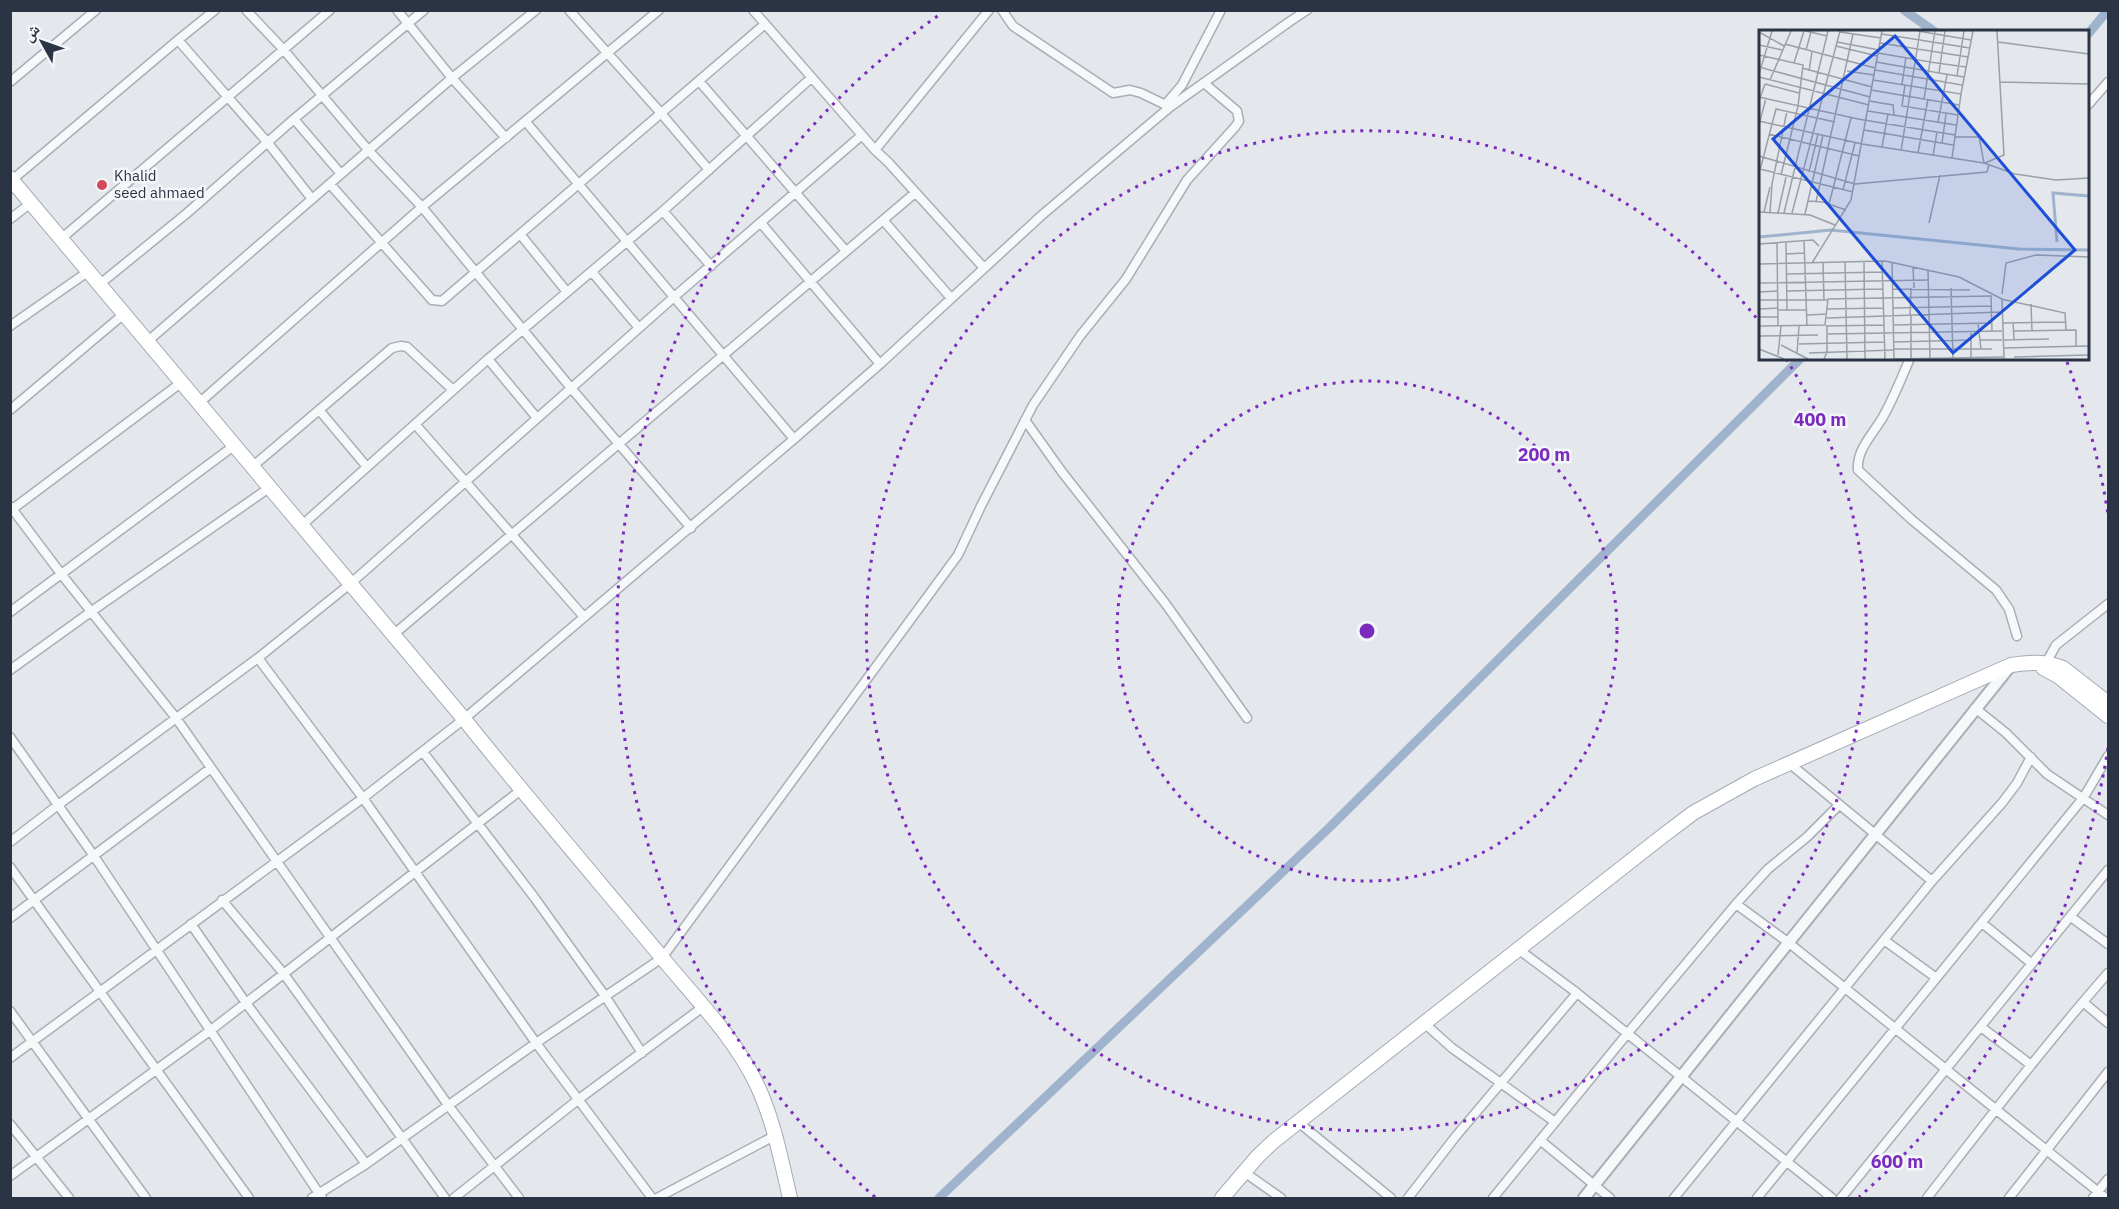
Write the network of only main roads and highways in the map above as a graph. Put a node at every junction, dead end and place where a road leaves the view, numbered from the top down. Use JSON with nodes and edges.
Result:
{"nodes":[{"id":1,"x":11,"y":179,"type":"edge"},
{"id":2,"x":2041,"y":665,"type":"junction"},
{"id":3,"x":2109,"y":703,"type":"edge"},
{"id":4,"x":2109,"y":716,"type":"edge"},
{"id":5,"x":790,"y":1198,"type":"edge"},
{"id":6,"x":1222,"y":1198,"type":"edge"}],
"edges":[{"from":1,"to":5,"type":"main road"},
{"from":2,"to":3,"type":"main road"},
{"from":2,"to":4,"type":"main road"},
{"from":2,"to":6,"type":"main road"}]}
